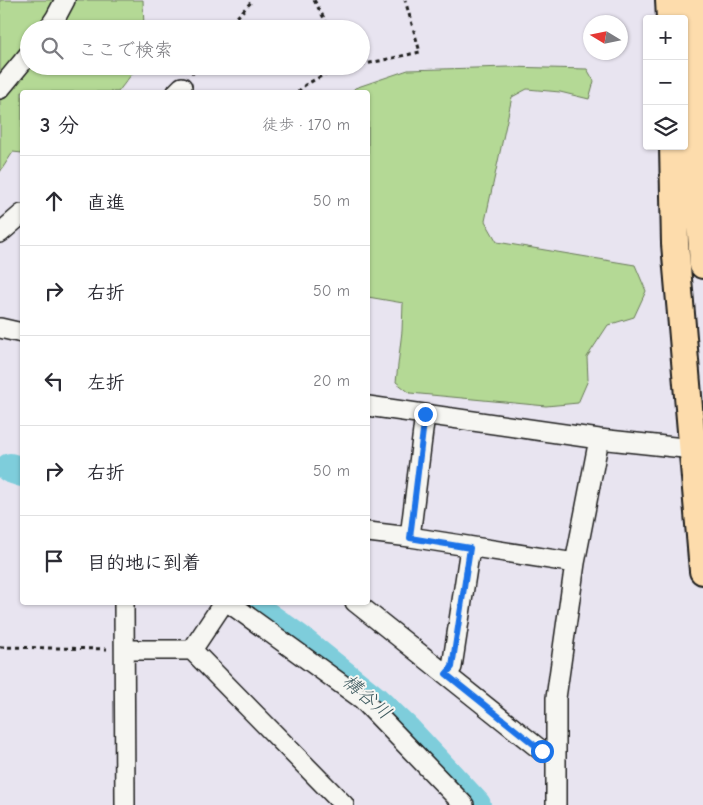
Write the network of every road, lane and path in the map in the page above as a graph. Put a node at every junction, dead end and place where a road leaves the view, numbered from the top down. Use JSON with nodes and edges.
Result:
{"nodes":[{"id":1,"x":65,"y":0,"type":"edge"},
{"id":2,"x":253,"y":0,"type":"edge"},
{"id":3,"x":314,"y":0,"type":"edge"},
{"id":4,"x":405,"y":0,"type":"edge"},
{"id":5,"x":670,"y":0,"type":"edge"},
{"id":6,"x":693,"y":0,"type":"edge"},
{"id":7,"x":670,"y":15,"type":"edge"},
{"id":8,"x":54,"y":20,"type":"edge"},
{"id":9,"x":234,"y":20,"type":"edge"},
{"id":10,"x":325,"y":20,"type":"edge"},
{"id":11,"x":370,"y":63,"type":"edge"},
{"id":12,"x":20,"y":65,"type":"edge"},
{"id":13,"x":322,"y":75,"type":"edge"},
{"id":14,"x":0,"y":89,"type":"edge"},
{"id":15,"x":300,"y":90,"type":"edge"},
{"id":16,"x":673,"y":150,"type":"edge"},
{"id":17,"x":20,"y":216,"type":"edge"},
{"id":18,"x":0,"y":232,"type":"edge"},
{"id":19,"x":703,"y":265,"type":"edge"},
{"id":20,"x":0,"y":328,"type":"edge"},
{"id":21,"x":20,"y":333,"type":"edge"},
{"id":22,"x":370,"y":406,"type":"edge"},
{"id":23,"x":425,"y":414,"type":"junction"},
{"id":24,"x":599,"y":440,"type":"junction"},
{"id":25,"x":698,"y":449,"type":"edge"},
{"id":26,"x":370,"y":532,"type":"edge"},
{"id":27,"x":410,"y":538,"type":"junction"},
{"id":28,"x":470,"y":548,"type":"junction"},
{"id":29,"x":575,"y":563,"type":"junction"},
{"id":30,"x":703,"y":571,"type":"edge"},
{"id":31,"x":124,"y":605,"type":"edge"},
{"id":32,"x":222,"y":605,"type":"edge"},
{"id":33,"x":232,"y":605,"type":"edge"},
{"id":34,"x":358,"y":605,"type":"edge"},
{"id":35,"x":0,"y":647,"type":"edge"},
{"id":36,"x":125,"y":650,"type":"junction"},
{"id":37,"x":192,"y":650,"type":"junction"},
{"id":38,"x":446,"y":674,"type":"junction"},
{"id":39,"x":556,"y":753,"type":"junction"},
{"id":40,"x":125,"y":805,"type":"edge"},
{"id":41,"x":344,"y":805,"type":"edge"},
{"id":42,"x":464,"y":805,"type":"edge"},
{"id":43,"x":556,"y":805,"type":"edge"}],
"edges":[{"from":1,"to":8,"type":"street"},
{"from":2,"to":9,"type":"path"},
{"from":3,"to":10,"type":"path"},
{"from":4,"to":11,"type":"path"},
{"from":5,"to":7,"type":"highway"},
{"from":6,"to":19,"type":"highway"},
{"from":12,"to":14,"type":"street"},
{"from":13,"to":15,"type":"path"},
{"from":16,"to":25,"type":"highway"},
{"from":17,"to":18,"type":"street"},
{"from":20,"to":21,"type":"street"},
{"from":22,"to":23,"type":"street"},
{"from":23,"to":24,"type":"street"},
{"from":23,"to":27,"type":"street"},
{"from":24,"to":25,"type":"street"},
{"from":24,"to":29,"type":"street"},
{"from":25,"to":30,"type":"highway"},
{"from":26,"to":27,"type":"street"},
{"from":27,"to":28,"type":"street"},
{"from":28,"to":29,"type":"street"},
{"from":28,"to":38,"type":"street"},
{"from":29,"to":39,"type":"street"},
{"from":31,"to":36,"type":"street"},
{"from":32,"to":37,"type":"street"},
{"from":33,"to":42,"type":"street"},
{"from":34,"to":38,"type":"street"},
{"from":35,"to":36,"type":"path"},
{"from":36,"to":37,"type":"street"},
{"from":36,"to":40,"type":"street"},
{"from":37,"to":41,"type":"street"},
{"from":38,"to":39,"type":"street"},
{"from":39,"to":43,"type":"street"}]}
